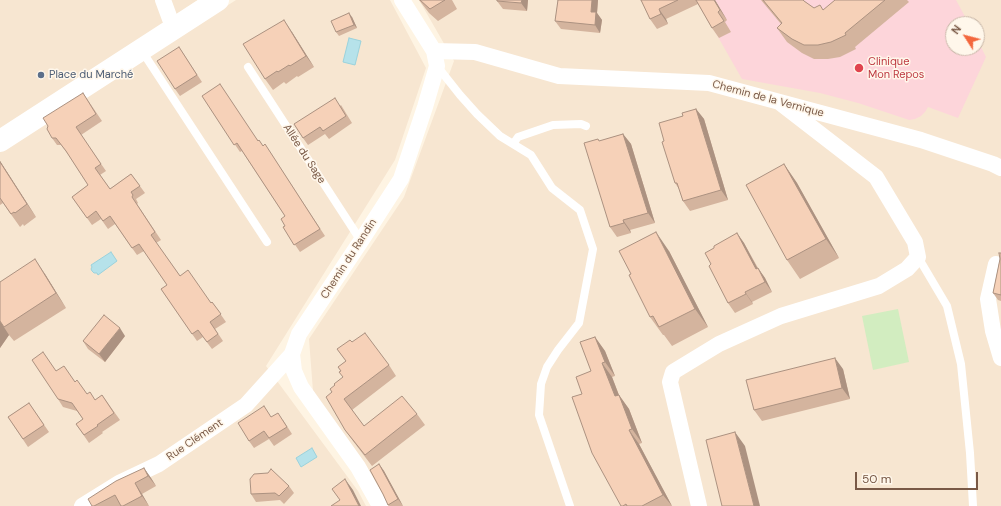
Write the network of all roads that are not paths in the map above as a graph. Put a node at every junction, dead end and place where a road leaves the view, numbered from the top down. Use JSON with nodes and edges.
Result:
{"nodes":[{"id":1,"x":163,"y":0,"type":"edge"},
{"id":2,"x":218,"y":0,"type":"edge"},
{"id":3,"x":402,"y":0,"type":"edge"},
{"id":4,"x":176,"y":28,"type":"junction"},
{"id":5,"x":142,"y":50,"type":"junction"},
{"id":6,"x":435,"y":58,"type":"junction"},
{"id":7,"x":248,"y":67,"type":"dead end"},
{"id":8,"x":779,"y":102,"type":"junction"},
{"id":9,"x":586,"y":126,"type":"dead end"},
{"id":10,"x":2,"y":135,"type":"edge"},
{"id":11,"x":513,"y":144,"type":"junction"},
{"id":12,"x":1001,"y":168,"type":"edge"},
{"id":13,"x":361,"y":241,"type":"junction"},
{"id":14,"x":267,"y":242,"type":"dead end"},
{"id":15,"x":918,"y":258,"type":"junction"},
{"id":16,"x":996,"y":264,"type":"dead end"},
{"id":17,"x":292,"y":354,"type":"junction"},
{"id":18,"x":1001,"y":358,"type":"edge"},
{"id":19,"x":82,"y":506,"type":"edge"},
{"id":20,"x":380,"y":506,"type":"edge"},
{"id":21,"x":570,"y":506,"type":"edge"},
{"id":22,"x":699,"y":506,"type":"edge"},
{"id":23,"x":973,"y":506,"type":"edge"}],
"edges":[{"from":1,"to":4,"type":"street"},
{"from":2,"to":4,"type":"main road"},
{"from":3,"to":6,"type":"street"},
{"from":4,"to":5,"type":"main road"},
{"from":5,"to":10,"type":"main road"},
{"from":5,"to":14,"type":"lane"},
{"from":6,"to":8,"type":"street","name":"Chemin de la Vernique"},
{"from":6,"to":11,"type":"lane"},
{"from":6,"to":13,"type":"street","name":"Chemin du Randin"},
{"from":7,"to":13,"type":"lane","name":"Allée du Sage"},
{"from":8,"to":12,"type":"street","name":"Chemin de la Vernique"},
{"from":8,"to":15,"type":"street"},
{"from":9,"to":11,"type":"lane"},
{"from":11,"to":21,"type":"lane"},
{"from":13,"to":17,"type":"street","name":"Chemin du Randin"},
{"from":15,"to":22,"type":"street"},
{"from":15,"to":23,"type":"lane"},
{"from":16,"to":18,"type":"street"},
{"from":17,"to":19,"type":"street","name":"Rue Clément"},
{"from":17,"to":20,"type":"street","name":"Chemin du Randin"}]}
